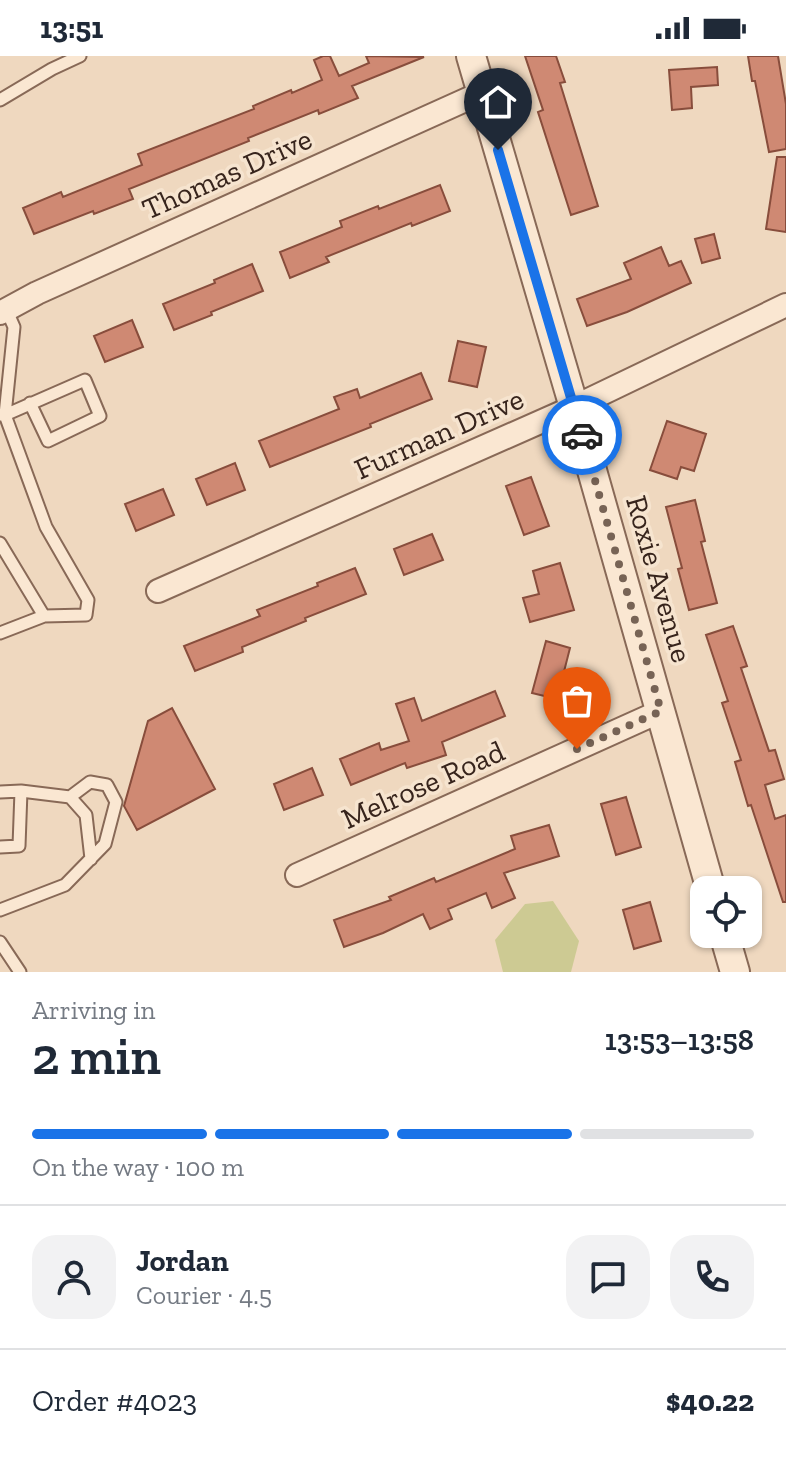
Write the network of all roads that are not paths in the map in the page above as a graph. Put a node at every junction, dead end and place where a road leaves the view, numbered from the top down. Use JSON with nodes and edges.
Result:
{"nodes":[{"id":1,"x":44,"y":56,"type":"edge"},
{"id":2,"x":80,"y":56,"type":"edge"},
{"id":3,"x":471,"y":56,"type":"edge"},
{"id":4,"x":52,"y":69,"type":"junction"},
{"id":5,"x":481,"y":93,"type":"junction"},
{"id":6,"x":0,"y":100,"type":"edge"},
{"id":7,"x":786,"y":305,"type":"edge"},
{"id":8,"x":3,"y":312,"type":"edge"},
{"id":9,"x":30,"y":403,"type":"junction"},
{"id":10,"x":574,"y":407,"type":"junction"},
{"id":11,"x":2,"y":415,"type":"edge"},
{"id":12,"x":0,"y":543,"type":"edge"},
{"id":13,"x":158,"y":591,"type":"dead end"},
{"id":14,"x":44,"y":616,"type":"junction"},
{"id":15,"x":0,"y":633,"type":"edge"},
{"id":16,"x":661,"y":711,"type":"junction"},
{"id":17,"x":21,"y":791,"type":"junction"},
{"id":18,"x":0,"y":792,"type":"edge"},
{"id":19,"x":70,"y":797,"type":"junction"},
{"id":20,"x":0,"y":847,"type":"edge"},
{"id":21,"x":91,"y":859,"type":"junction"},
{"id":22,"x":297,"y":875,"type":"dead end"},
{"id":23,"x":707,"y":876,"type":"edge"},
{"id":24,"x":0,"y":910,"type":"edge"},
{"id":25,"x":0,"y":942,"type":"edge"},
{"id":26,"x":728,"y":948,"type":"edge"},
{"id":27,"x":20,"y":972,"type":"edge"},
{"id":28,"x":735,"y":972,"type":"edge"}],
"edges":[{"from":1,"to":4,"type":"lane"},
{"from":2,"to":4,"type":"lane"},
{"from":3,"to":5,"type":"street","name":"Roxie Avenue"},
{"from":4,"to":6,"type":"lane"},
{"from":5,"to":8,"type":"street","name":"Thomas Drive"},
{"from":5,"to":10,"type":"street","name":"Roxie Avenue"},
{"from":7,"to":10,"type":"street","name":"Furman Drive"},
{"from":8,"to":11,"type":"lane"},
{"from":9,"to":9,"type":"lane"},
{"from":9,"to":11,"type":"lane"},
{"from":10,"to":13,"type":"street","name":"Furman Drive"},
{"from":10,"to":16,"type":"street","name":"Roxie Avenue"},
{"from":11,"to":14,"type":"lane"},
{"from":12,"to":14,"type":"lane"},
{"from":14,"to":15,"type":"lane"},
{"from":16,"to":22,"type":"street","name":"Melrose Road"},
{"from":16,"to":23,"type":"street","name":"Roxie Avenue"},
{"from":17,"to":18,"type":"lane"},
{"from":17,"to":19,"type":"lane"},
{"from":17,"to":20,"type":"lane"},
{"from":19,"to":21,"type":"lane"},
{"from":19,"to":21,"type":"lane"},
{"from":21,"to":24,"type":"lane"},
{"from":25,"to":27,"type":"lane"},
{"from":26,"to":28,"type":"street"}]}
